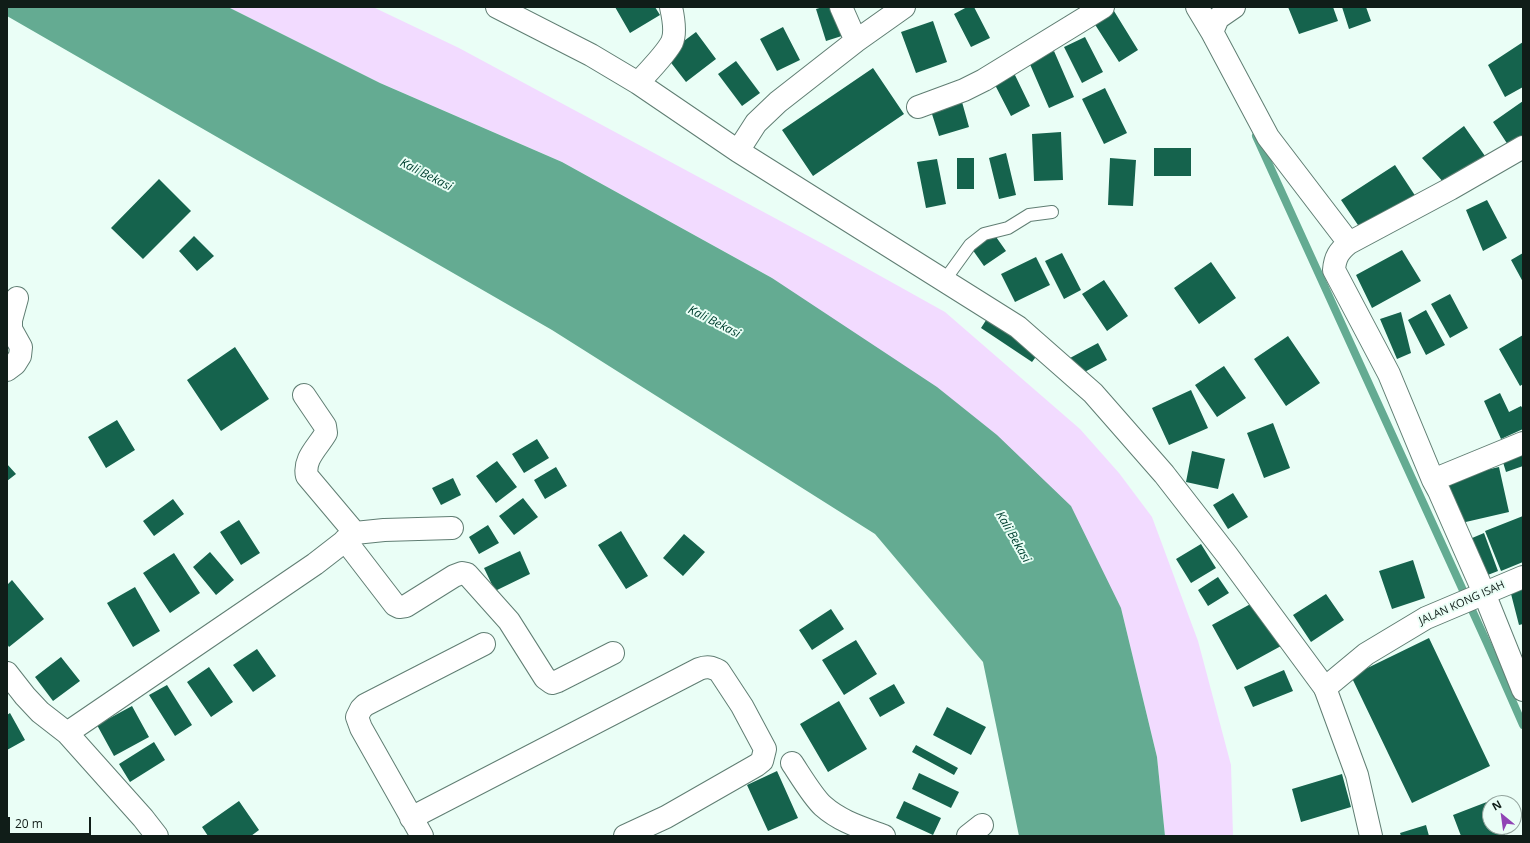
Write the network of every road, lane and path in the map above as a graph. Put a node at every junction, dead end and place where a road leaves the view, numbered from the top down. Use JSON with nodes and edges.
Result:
{"nodes":[{"id":1,"x":497,"y":7,"type":"edge"},
{"id":2,"x":671,"y":7,"type":"edge"},
{"id":3,"x":841,"y":7,"type":"edge"},
{"id":4,"x":904,"y":7,"type":"edge"},
{"id":5,"x":1103,"y":7,"type":"edge"},
{"id":6,"x":1197,"y":8,"type":"edge"},
{"id":7,"x":1221,"y":19,"type":"edge"},
{"id":8,"x":856,"y":41,"type":"junction"},
{"id":9,"x":638,"y":84,"type":"junction"},
{"id":10,"x":918,"y":107,"type":"dead end"},
{"id":11,"x":1523,"y":147,"type":"edge"},
{"id":12,"x":738,"y":151,"type":"junction"},
{"id":13,"x":1052,"y":212,"type":"dead end"},
{"id":14,"x":1349,"y":243,"type":"junction"},
{"id":15,"x":944,"y":281,"type":"junction"},
{"id":16,"x":17,"y":298,"type":"dead end"},
{"id":17,"x":7,"y":370,"type":"edge"},
{"id":18,"x":304,"y":395,"type":"dead end"},
{"id":19,"x":1523,"y":443,"type":"edge"},
{"id":20,"x":1433,"y":480,"type":"junction"},
{"id":21,"x":452,"y":528,"type":"dead end"},
{"id":22,"x":350,"y":536,"type":"junction"},
{"id":23,"x":1523,"y":577,"type":"edge"},
{"id":24,"x":1474,"y":597,"type":"junction"},
{"id":25,"x":484,"y":644,"type":"dead end"},
{"id":26,"x":613,"y":653,"type":"dead end"},
{"id":27,"x":7,"y":673,"type":"edge"},
{"id":28,"x":1326,"y":688,"type":"junction"},
{"id":29,"x":1523,"y":690,"type":"edge"},
{"id":30,"x":67,"y":733,"type":"junction"},
{"id":31,"x":792,"y":763,"type":"dead end"},
{"id":32,"x":411,"y":818,"type":"junction"},
{"id":33,"x":157,"y":836,"type":"edge"},
{"id":34,"x":422,"y":836,"type":"edge"},
{"id":35,"x":624,"y":836,"type":"edge"},
{"id":36,"x":882,"y":836,"type":"edge"},
{"id":37,"x":1371,"y":836,"type":"edge"}],
"edges":[{"from":1,"to":9,"type":"street"},
{"from":2,"to":9,"type":"street"},
{"from":3,"to":8,"type":"street"},
{"from":4,"to":8,"type":"street"},
{"from":5,"to":10,"type":"street"},
{"from":6,"to":7,"type":"street"},
{"from":7,"to":14,"type":"street"},
{"from":8,"to":12,"type":"street"},
{"from":9,"to":12,"type":"street"},
{"from":11,"to":14,"type":"street"},
{"from":12,"to":15,"type":"street"},
{"from":13,"to":15,"type":"lane"},
{"from":14,"to":20,"type":"street"},
{"from":15,"to":28,"type":"street"},
{"from":16,"to":17,"type":"street"},
{"from":18,"to":22,"type":"street"},
{"from":19,"to":20,"type":"street"},
{"from":20,"to":24,"type":"street"},
{"from":21,"to":22,"type":"street"},
{"from":22,"to":26,"type":"street"},
{"from":22,"to":30,"type":"street"},
{"from":23,"to":24,"type":"street","name":"JALAN KONG ISAH"},
{"from":24,"to":28,"type":"street","name":"JALAN KONG ISAH"},
{"from":24,"to":29,"type":"street"},
{"from":25,"to":32,"type":"street"},
{"from":27,"to":30,"type":"street"},
{"from":28,"to":37,"type":"street"},
{"from":30,"to":33,"type":"street"},
{"from":31,"to":36,"type":"street"},
{"from":32,"to":34,"type":"street"},
{"from":32,"to":35,"type":"street"}]}
